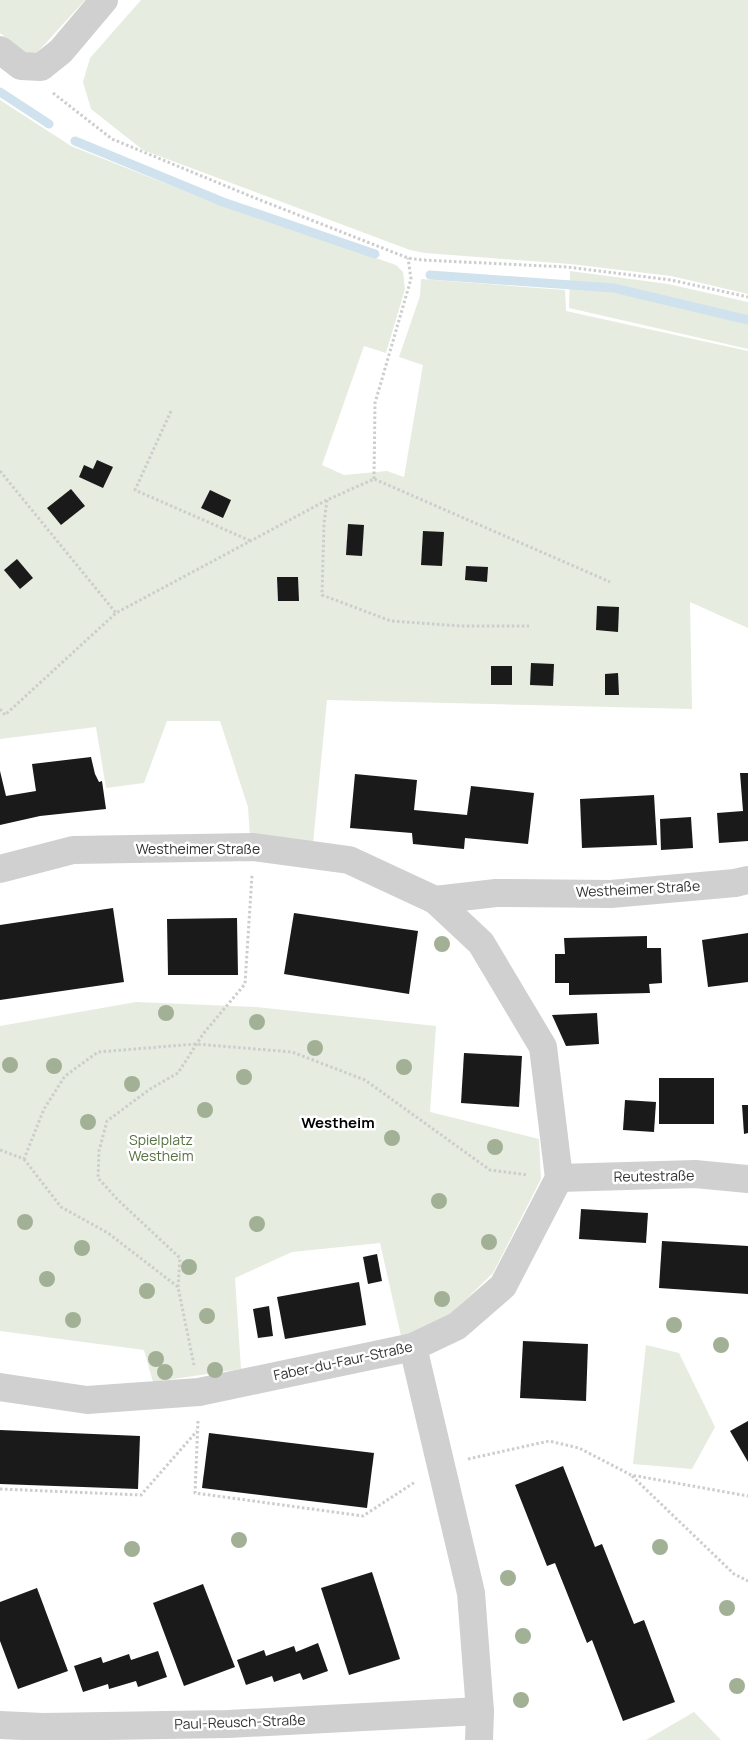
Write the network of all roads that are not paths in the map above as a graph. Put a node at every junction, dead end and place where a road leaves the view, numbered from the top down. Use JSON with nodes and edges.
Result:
{"nodes":[{"id":1,"x":104,"y":0,"type":"edge"},
{"id":2,"x":0,"y":50,"type":"edge"},
{"id":3,"x":0,"y":869,"type":"edge"},
{"id":4,"x":748,"y":880,"type":"edge"},
{"id":5,"x":436,"y":900,"type":"junction"},
{"id":6,"x":559,"y":1178,"type":"junction"},
{"id":7,"x":748,"y":1179,"type":"edge"},
{"id":8,"x":413,"y":1347,"type":"junction"},
{"id":9,"x":0,"y":1387,"type":"edge"},
{"id":10,"x":480,"y":1711,"type":"junction"},
{"id":11,"x":0,"y":1725,"type":"edge"},
{"id":12,"x":479,"y":1740,"type":"edge"}],
"edges":[{"from":1,"to":2,"type":"street"},
{"from":3,"to":5,"type":"street","name":"Westheimer Straße"},
{"from":4,"to":5,"type":"street","name":"Westheimer Straße"},
{"from":5,"to":6,"type":"street"},
{"from":6,"to":7,"type":"street","name":"Reutestraße"},
{"from":6,"to":8,"type":"street","name":"Faber-du-Faur-Straße"},
{"from":8,"to":9,"type":"street","name":"Faber-du-Faur-Straße"},
{"from":8,"to":10,"type":"street"},
{"from":10,"to":11,"type":"street","name":"Paul-Reusch-Straße"},
{"from":10,"to":12,"type":"street"}]}
